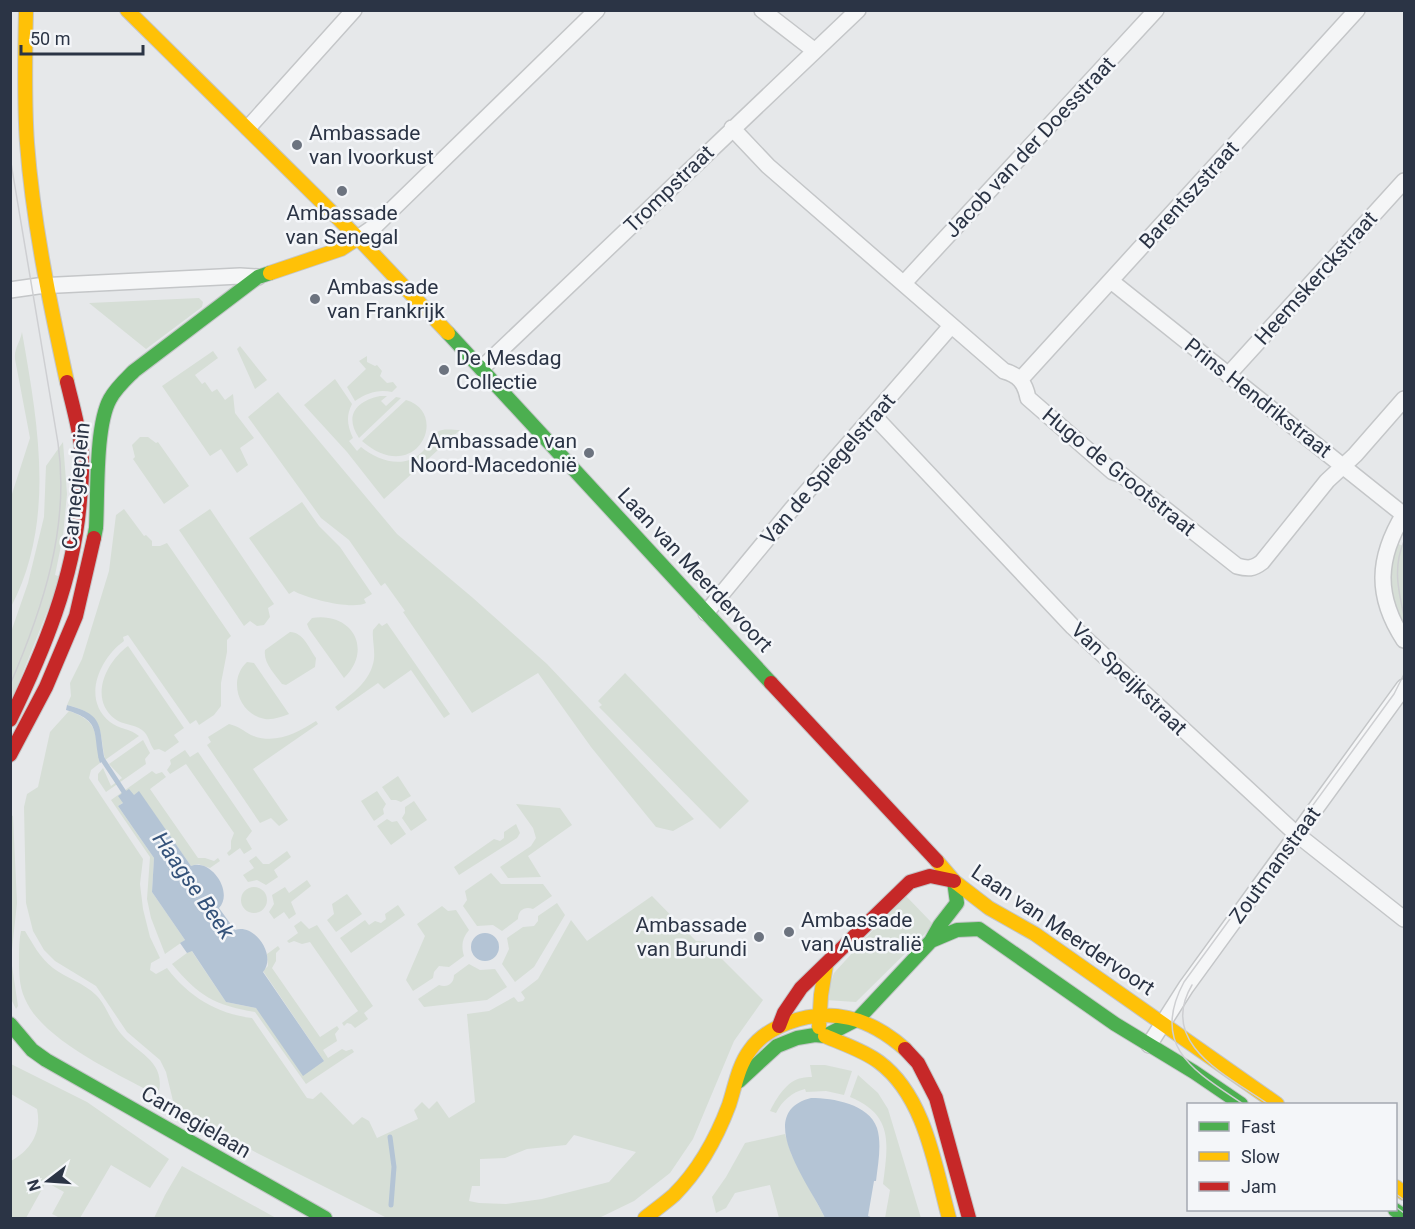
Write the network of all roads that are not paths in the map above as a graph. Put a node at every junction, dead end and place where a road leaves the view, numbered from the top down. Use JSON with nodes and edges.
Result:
{"nodes":[{"id":1,"x":26,"y":10,"type":"edge"},
{"id":2,"x":127,"y":10,"type":"edge"},
{"id":3,"x":354,"y":10,"type":"edge"},
{"id":4,"x":597,"y":10,"type":"edge"},
{"id":5,"x":762,"y":10,"type":"edge"},
{"id":6,"x":858,"y":10,"type":"edge"},
{"id":7,"x":1156,"y":10,"type":"edge"},
{"id":8,"x":1357,"y":10,"type":"edge"},
{"id":9,"x":815,"y":51,"type":"junction"},
{"id":10,"x":248,"y":128,"type":"junction"},
{"id":11,"x":732,"y":128,"type":"junction"},
{"id":12,"x":1404,"y":181,"type":"edge"},
{"id":13,"x":358,"y":238,"type":"junction"},
{"id":14,"x":258,"y":277,"type":"junction"},
{"id":15,"x":1111,"y":282,"type":"junction"},
{"id":16,"x":904,"y":284,"type":"junction"},
{"id":17,"x":49,"y":286,"type":"junction"},
{"id":18,"x":10,"y":290,"type":"edge"},
{"id":19,"x":951,"y":326,"type":"junction"},
{"id":20,"x":482,"y":368,"type":"junction"},
{"id":21,"x":1228,"y":375,"type":"junction"},
{"id":22,"x":1021,"y":379,"type":"junction"},
{"id":23,"x":1404,"y":399,"type":"edge"},
{"id":24,"x":874,"y":416,"type":"junction"},
{"id":25,"x":1343,"y":465,"type":"junction"},
{"id":26,"x":1404,"y":515,"type":"edge"},
{"id":27,"x":706,"y":613,"type":"junction"},
{"id":28,"x":1404,"y":640,"type":"edge"},
{"id":29,"x":1404,"y":687,"type":"edge"},
{"id":30,"x":10,"y":720,"type":"edge"},
{"id":31,"x":10,"y":755,"type":"edge"},
{"id":32,"x":1297,"y":834,"type":"junction"},
{"id":33,"x":954,"y":881,"type":"junction"},
{"id":34,"x":1404,"y":919,"type":"edge"},
{"id":35,"x":931,"y":941,"type":"junction"},
{"id":36,"x":826,"y":965,"type":"junction"},
{"id":37,"x":820,"y":1014,"type":"junction"},
{"id":38,"x":858,"y":1019,"type":"junction"},
{"id":39,"x":1162,"y":1023,"type":"junction"},
{"id":40,"x":10,"y":1024,"type":"edge"},
{"id":41,"x":779,"y":1026,"type":"junction"},
{"id":42,"x":822,"y":1036,"type":"junction"},
{"id":43,"x":10,"y":1044,"type":"edge"},
{"id":44,"x":1149,"y":1045,"type":"junction"},
{"id":45,"x":46,"y":1060,"type":"junction"},
{"id":46,"x":736,"y":1084,"type":"junction"},
{"id":47,"x":1240,"y":1103,"type":"edge"},
{"id":48,"x":1276,"y":1103,"type":"edge"},
{"id":49,"x":316,"y":1216,"type":"edge"},
{"id":50,"x":645,"y":1218,"type":"edge"},
{"id":51,"x":949,"y":1218,"type":"edge"},
{"id":52,"x":969,"y":1218,"type":"edge"}],
"edges":[{"from":1,"to":17,"type":"street","name":"Carnegieplein"},
{"from":2,"to":10,"type":"street","name":"Laan van Meerdervoort"},
{"from":3,"to":10,"type":"street"},
{"from":4,"to":13,"type":"street"},
{"from":5,"to":9,"type":"street"},
{"from":6,"to":9,"type":"street","name":"Trompstraat"},
{"from":7,"to":16,"type":"street","name":"Jacob van der Doesstraat"},
{"from":8,"to":15,"type":"street","name":"Barentszstraat"},
{"from":9,"to":11,"type":"street","name":"Trompstraat"},
{"from":10,"to":13,"type":"street","name":"Laan van Meerdervoort"},
{"from":11,"to":16,"type":"street","name":"Hugo de Grootstraat"},
{"from":11,"to":20,"type":"street","name":"Trompstraat"},
{"from":12,"to":21,"type":"street","name":"Heemskerckstraat"},
{"from":13,"to":14,"type":"street","name":"Carnegieplein"},
{"from":13,"to":20,"type":"street","name":"Laan van Meerdervoort"},
{"from":14,"to":17,"type":"street"},
{"from":14,"to":31,"type":"street","name":"Carnegieplein"},
{"from":15,"to":21,"type":"street","name":"Prins Hendrikstraat"},
{"from":15,"to":22,"type":"street","name":"Barentszstraat"},
{"from":16,"to":19,"type":"street","name":"Hugo de Grootstraat"},
{"from":17,"to":18,"type":"street"},
{"from":17,"to":30,"type":"street","name":"Carnegieplein"},
{"from":19,"to":22,"type":"street","name":"Hugo de Grootstraat"},
{"from":19,"to":24,"type":"street","name":"Van de Spiegelstraat"},
{"from":20,"to":27,"type":"street","name":"Laan van Meerdervoort"},
{"from":21,"to":25,"type":"street","name":"Prins Hendrikstraat"},
{"from":22,"to":25,"type":"street","name":"Hugo de Grootstraat"},
{"from":23,"to":25,"type":"street","name":"Hugo de Grootstraat"},
{"from":24,"to":27,"type":"street","name":"Van de Spiegelstraat"},
{"from":24,"to":32,"type":"street","name":"Van Speijkstraat"},
{"from":25,"to":26,"type":"street","name":"Prins Hendrikstraat"},
{"from":26,"to":28,"type":"street"},
{"from":27,"to":33,"type":"street","name":"Laan van Meerdervoort"},
{"from":29,"to":32,"type":"street","name":"Zoutmanstraat"},
{"from":32,"to":34,"type":"street","name":"Van Speijkstraat"},
{"from":32,"to":39,"type":"street","name":"Zoutmanstraat"},
{"from":33,"to":35,"type":"street"},
{"from":33,"to":36,"type":"street"},
{"from":33,"to":39,"type":"street","name":"Laan van Meerdervoort"},
{"from":35,"to":38,"type":"street"},
{"from":35,"to":44,"type":"street"},
{"from":36,"to":37,"type":"street"},
{"from":36,"to":41,"type":"street"},
{"from":37,"to":38,"type":"street"},
{"from":37,"to":41,"type":"street"},
{"from":37,"to":42,"type":"street"},
{"from":38,"to":42,"type":"street"},
{"from":38,"to":52,"type":"street"},
{"from":39,"to":44,"type":"street","name":"Zoutmanstraat"},
{"from":39,"to":48,"type":"street","name":"Laan van Meerdervoort"},
{"from":40,"to":45,"type":"street","name":"Carnegielaan"},
{"from":41,"to":46,"type":"street"},
{"from":42,"to":46,"type":"street"},
{"from":42,"to":51,"type":"street"},
{"from":43,"to":45,"type":"street","name":"Carnegielaan"},
{"from":44,"to":47,"type":"street"},
{"from":45,"to":49,"type":"street","name":"Carnegielaan"},
{"from":46,"to":50,"type":"street"}]}
